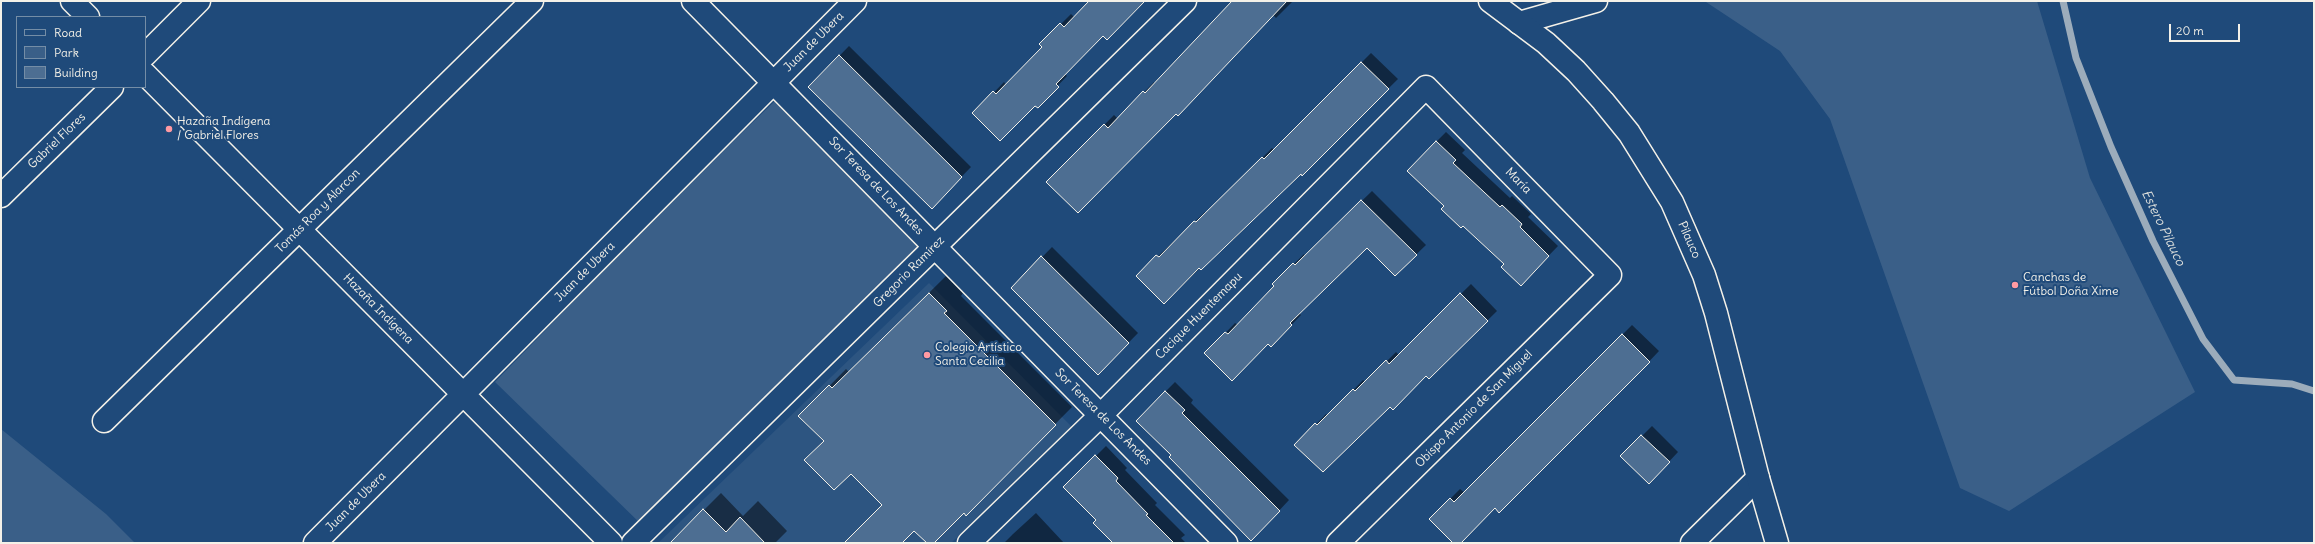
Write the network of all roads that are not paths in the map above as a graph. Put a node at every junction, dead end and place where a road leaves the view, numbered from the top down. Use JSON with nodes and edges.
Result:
{"nodes":[{"id":1,"x":72,"y":1,"type":"edge"},
{"id":2,"x":199,"y":1,"type":"edge"},
{"id":3,"x":532,"y":1,"type":"edge"},
{"id":4,"x":693,"y":1,"type":"edge"},
{"id":5,"x":855,"y":1,"type":"edge"},
{"id":6,"x":1185,"y":1,"type":"edge"},
{"id":7,"x":1490,"y":1,"type":"edge"},
{"id":8,"x":1596,"y":1,"type":"edge"},
{"id":9,"x":87,"y":16,"type":"edge"},
{"id":10,"x":1519,"y":23,"type":"junction"},
{"id":11,"x":146,"y":54,"type":"edge"},
{"id":12,"x":146,"y":75,"type":"edge"},
{"id":13,"x":774,"y":82,"type":"junction"},
{"id":14,"x":1426,"y":87,"type":"joint"},
{"id":15,"x":111,"y":88,"type":"edge"},
{"id":16,"x":1,"y":196,"type":"edge"},
{"id":17,"x":300,"y":229,"type":"junction"},
{"id":18,"x":935,"y":246,"type":"junction"},
{"id":19,"x":1610,"y":275,"type":"joint"},
{"id":20,"x":463,"y":394,"type":"junction"},
{"id":21,"x":1100,"y":415,"type":"junction"},
{"id":22,"x":104,"y":421,"type":"dead end"},
{"id":23,"x":1758,"y":478,"type":"junction"},
{"id":24,"x":315,"y":543,"type":"edge"},
{"id":25,"x":611,"y":543,"type":"edge"},
{"id":26,"x":633,"y":543,"type":"edge"},
{"id":27,"x":969,"y":543,"type":"edge"},
{"id":28,"x":1226,"y":543,"type":"edge"},
{"id":29,"x":1338,"y":543,"type":"edge"},
{"id":30,"x":1692,"y":543,"type":"edge"},
{"id":31,"x":1777,"y":543,"type":"edge"}],
"edges":[{"from":1,"to":9,"type":"street"},
{"from":2,"to":11,"type":"street"},
{"from":3,"to":17,"type":"street","name":"Tomás Roa y Alarcon"},
{"from":4,"to":13,"type":"street","name":"Sor Teresa de Los Andes"},
{"from":5,"to":13,"type":"street","name":"Juan de Ubera"},
{"from":6,"to":18,"type":"street","name":"Gregorio Ramírez"},
{"from":7,"to":10,"type":"street","name":"Pilauco"},
{"from":8,"to":10,"type":"street"},
{"from":10,"to":23,"type":"street","name":"Pilauco"},
{"from":12,"to":17,"type":"street","name":"Hazaña Indígena"},
{"from":13,"to":18,"type":"street","name":"Sor Teresa de Los Andes"},
{"from":13,"to":20,"type":"street","name":"Juan de Ubera"},
{"from":14,"to":19,"type":"street","name":"María"},
{"from":14,"to":21,"type":"street","name":"Cacique Huentemapu"},
{"from":15,"to":16,"type":"street","name":"Gabriel Flores"},
{"from":17,"to":20,"type":"street","name":"Hazaña Indígena"},
{"from":17,"to":22,"type":"street","name":"Tomás Roa y Alarcon"},
{"from":18,"to":21,"type":"street","name":"Sor Teresa de Los Andes"},
{"from":18,"to":26,"type":"street","name":"Gregorio Ramírez"},
{"from":19,"to":29,"type":"street","name":"Obispo Antonio de San Miguel"},
{"from":20,"to":24,"type":"street","name":"Juan de Ubera"},
{"from":20,"to":25,"type":"street","name":"Hazaña Indígena"},
{"from":21,"to":27,"type":"street","name":"Cacique Huentemapu"},
{"from":21,"to":28,"type":"street","name":"Sor Teresa de Los Andes"},
{"from":23,"to":30,"type":"street"},
{"from":23,"to":31,"type":"street","name":"Pilauco"}]}
